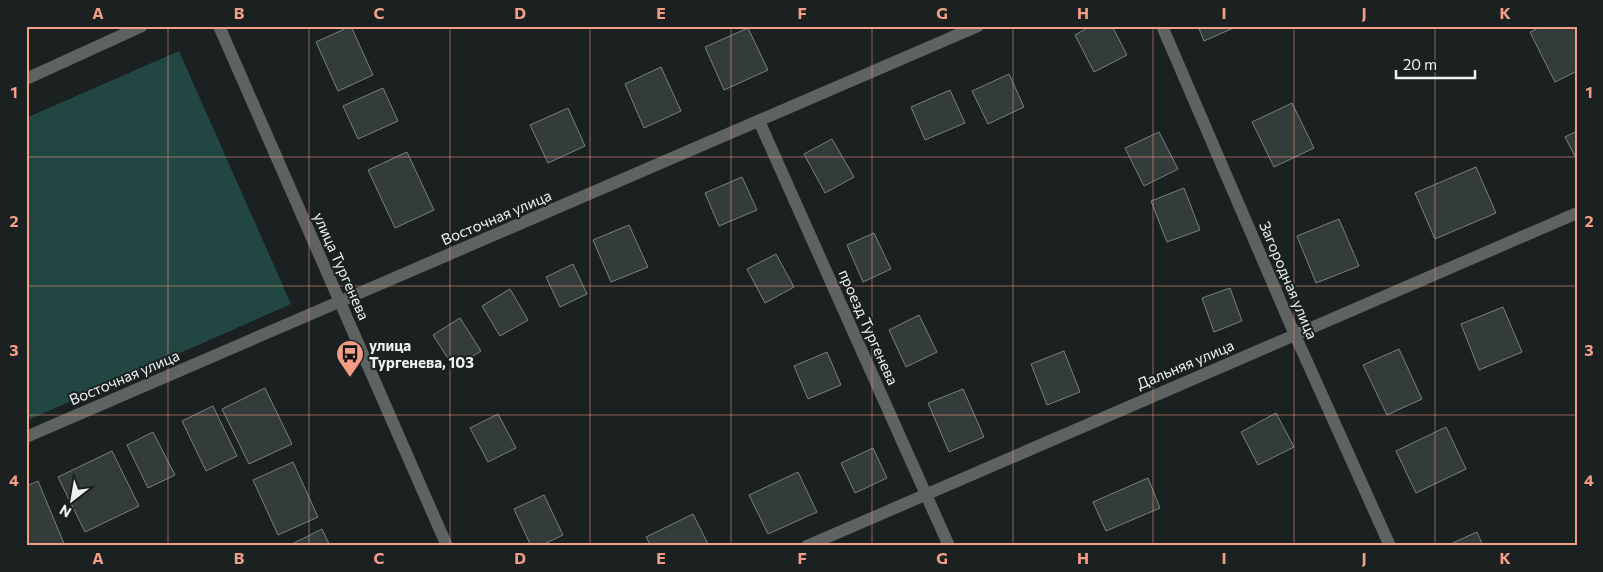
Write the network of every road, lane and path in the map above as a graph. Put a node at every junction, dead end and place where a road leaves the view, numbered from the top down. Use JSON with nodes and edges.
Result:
{"nodes":[{"id":1,"x":142,"y":26,"type":"edge"},
{"id":2,"x":219,"y":26,"type":"edge"},
{"id":3,"x":978,"y":26,"type":"edge"},
{"id":4,"x":1162,"y":26,"type":"edge"},
{"id":5,"x":26,"y":79,"type":"edge"},
{"id":6,"x":758,"y":121,"type":"junction"},
{"id":7,"x":1577,"y":213,"type":"edge"},
{"id":8,"x":340,"y":302,"type":"junction"},
{"id":9,"x":1295,"y":335,"type":"junction"},
{"id":10,"x":26,"y":437,"type":"edge"},
{"id":11,"x":927,"y":494,"type":"junction"},
{"id":12,"x":447,"y":546,"type":"edge"},
{"id":13,"x":806,"y":546,"type":"edge"},
{"id":14,"x":949,"y":546,"type":"edge"},
{"id":15,"x":1390,"y":546,"type":"edge"}],
"edges":[{"from":1,"to":5,"type":"street"},
{"from":2,"to":8,"type":"street","name":"улица Тургенева"},
{"from":3,"to":6,"type":"street","name":"Восточная улица"},
{"from":4,"to":9,"type":"street","name":"Загородная улица"},
{"from":6,"to":8,"type":"street","name":"Восточная улица"},
{"from":6,"to":11,"type":"street","name":"проезд Тургенева"},
{"from":7,"to":9,"type":"street","name":"Дальняя улица"},
{"from":8,"to":10,"type":"street","name":"Восточная улица"},
{"from":8,"to":12,"type":"street","name":"улица Тургенева"},
{"from":9,"to":11,"type":"street","name":"Дальняя улица"},
{"from":9,"to":15,"type":"street","name":"Загородная улица"},
{"from":11,"to":13,"type":"street","name":"Дальняя улица"},
{"from":11,"to":14,"type":"street","name":"проезд Тургенева"}]}
